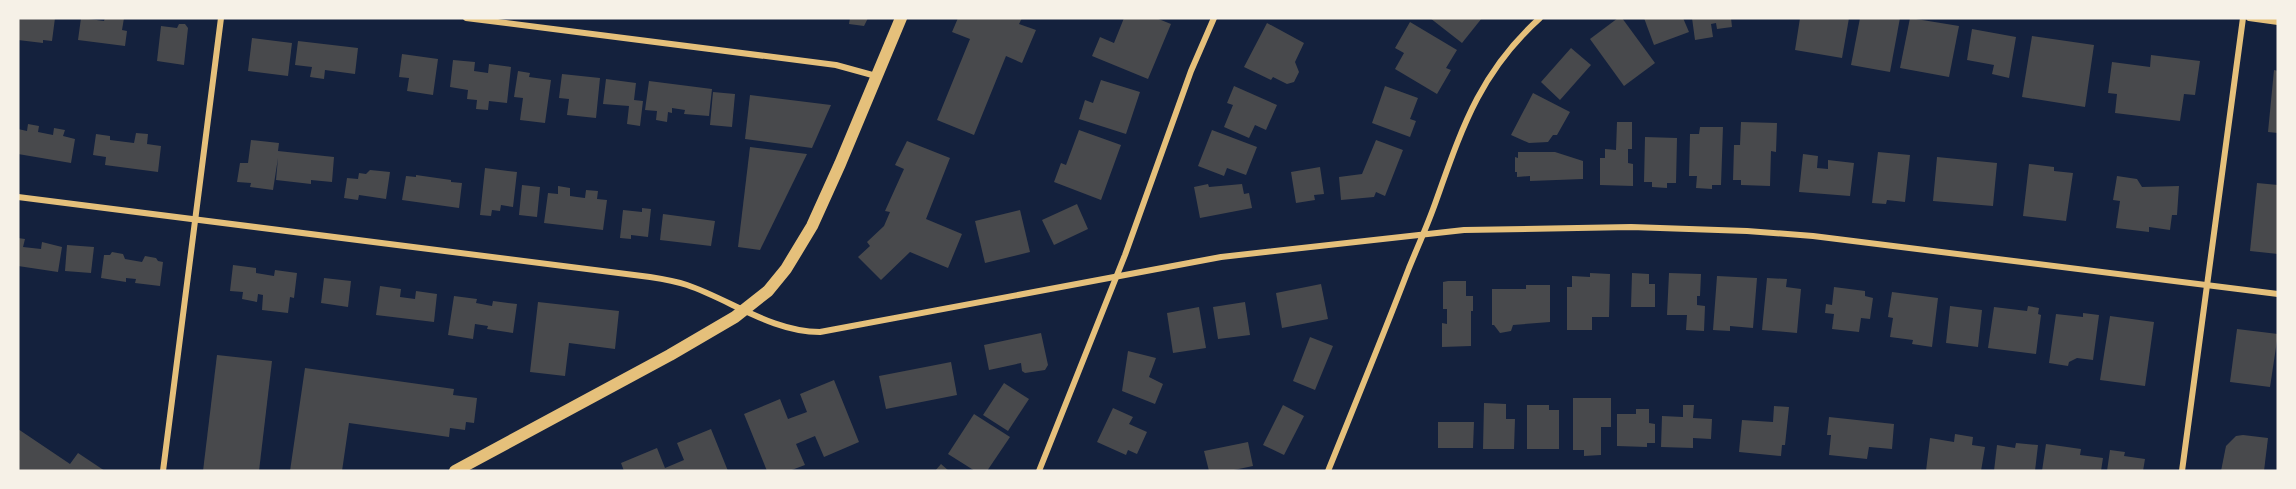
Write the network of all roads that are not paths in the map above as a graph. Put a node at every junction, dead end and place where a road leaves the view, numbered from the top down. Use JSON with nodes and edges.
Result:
{"nodes":[{"id":1,"x":221,"y":18,"type":"edge"},
{"id":2,"x":466,"y":18,"type":"edge"},
{"id":3,"x":901,"y":18,"type":"edge"},
{"id":4,"x":1214,"y":18,"type":"edge"},
{"id":5,"x":1540,"y":18,"type":"edge"},
{"id":6,"x":2243,"y":18,"type":"edge"},
{"id":7,"x":2249,"y":18,"type":"edge"},
{"id":8,"x":2278,"y":22,"type":"edge"},
{"id":9,"x":876,"y":76,"type":"junction"},
{"id":10,"x":18,"y":196,"type":"edge"},
{"id":11,"x":197,"y":218,"type":"junction"},
{"id":12,"x":1422,"y":236,"type":"junction"},
{"id":13,"x":1117,"y":276,"type":"junction"},
{"id":14,"x":2206,"y":285,"type":"junction"},
{"id":15,"x":2278,"y":294,"type":"edge"},
{"id":16,"x":744,"y":310,"type":"junction"},
{"id":17,"x":163,"y":471,"type":"edge"},
{"id":18,"x":454,"y":471,"type":"edge"},
{"id":19,"x":1038,"y":471,"type":"edge"},
{"id":20,"x":1328,"y":471,"type":"edge"},
{"id":21,"x":2182,"y":471,"type":"edge"}],
"edges":[{"from":1,"to":11,"type":"street"},
{"from":2,"to":9,"type":"street"},
{"from":3,"to":9,"type":"main road"},
{"from":4,"to":13,"type":"street"},
{"from":5,"to":12,"type":"street"},
{"from":6,"to":14,"type":"street"},
{"from":7,"to":8,"type":"street"},
{"from":9,"to":16,"type":"main road"},
{"from":10,"to":11,"type":"street"},
{"from":11,"to":16,"type":"street"},
{"from":11,"to":17,"type":"street"},
{"from":12,"to":13,"type":"street"},
{"from":12,"to":14,"type":"street"},
{"from":12,"to":20,"type":"street"},
{"from":13,"to":16,"type":"street"},
{"from":13,"to":19,"type":"street"},
{"from":14,"to":15,"type":"street"},
{"from":14,"to":21,"type":"street"},
{"from":16,"to":18,"type":"main road"}]}
